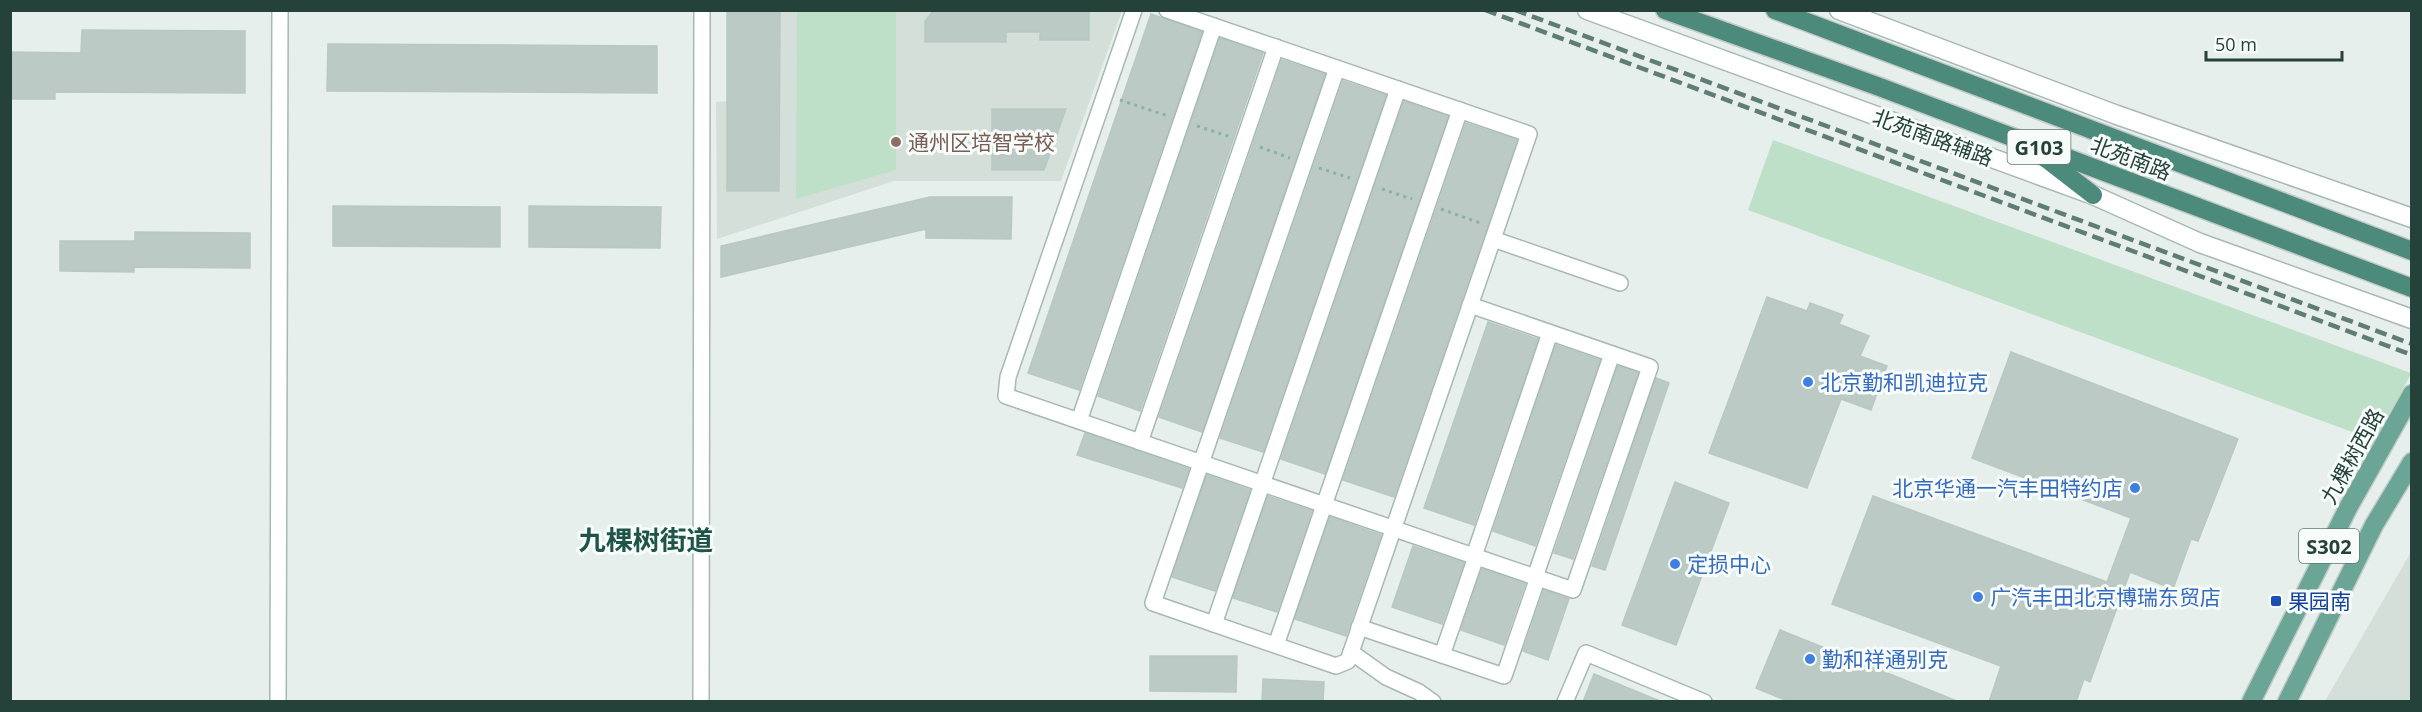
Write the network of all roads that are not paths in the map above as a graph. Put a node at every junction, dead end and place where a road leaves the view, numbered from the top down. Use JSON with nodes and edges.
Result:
{"nodes":[{"id":1,"x":280,"y":10,"type":"edge"},
{"id":2,"x":702,"y":10,"type":"edge"},
{"id":3,"x":1134,"y":10,"type":"edge"},
{"id":4,"x":1167,"y":10,"type":"edge"},
{"id":5,"x":1587,"y":10,"type":"edge"},
{"id":6,"x":1665,"y":10,"type":"edge"},
{"id":7,"x":1775,"y":10,"type":"edge"},
{"id":8,"x":1839,"y":10,"type":"edge"},
{"id":9,"x":1214,"y":26,"type":"junction"},
{"id":10,"x":1276,"y":47,"type":"junction"},
{"id":11,"x":1337,"y":68,"type":"junction"},
{"id":12,"x":1398,"y":89,"type":"junction"},
{"id":13,"x":1460,"y":110,"type":"junction"},
{"id":14,"x":2025,"y":142,"type":"junction"},
{"id":15,"x":2093,"y":195,"type":"junction"},
{"id":16,"x":2412,"y":218,"type":"edge"},
{"id":17,"x":1493,"y":239,"type":"junction"},
{"id":18,"x":2412,"y":251,"type":"edge"},
{"id":19,"x":1620,"y":283,"type":"dead end"},
{"id":20,"x":2412,"y":288,"type":"edge"},
{"id":21,"x":1470,"y":305,"type":"junction"},
{"id":22,"x":2412,"y":319,"type":"edge"},
{"id":23,"x":1550,"y":333,"type":"junction"},
{"id":24,"x":1612,"y":354,"type":"junction"},
{"id":25,"x":2412,"y":394,"type":"edge"},
{"id":26,"x":1079,"y":421,"type":"junction"},
{"id":27,"x":1140,"y":442,"type":"junction"},
{"id":28,"x":2412,"y":462,"type":"edge"},
{"id":29,"x":1201,"y":463,"type":"junction"},
{"id":30,"x":1263,"y":484,"type":"junction"},
{"id":31,"x":1324,"y":505,"type":"junction"},
{"id":32,"x":1393,"y":528,"type":"junction"},
{"id":33,"x":1475,"y":556,"type":"junction"},
{"id":34,"x":1536,"y":577,"type":"junction"},
{"id":35,"x":1214,"y":624,"type":"junction"},
{"id":36,"x":1359,"y":627,"type":"junction"},
{"id":37,"x":1276,"y":645,"type":"junction"},
{"id":38,"x":1351,"y":652,"type":"junction"},
{"id":39,"x":1442,"y":655,"type":"junction"},
{"id":40,"x":278,"y":702,"type":"edge"},
{"id":41,"x":701,"y":702,"type":"edge"},
{"id":42,"x":1433,"y":702,"type":"edge"},
{"id":43,"x":1565,"y":702,"type":"edge"},
{"id":44,"x":1704,"y":702,"type":"edge"},
{"id":45,"x":2251,"y":702,"type":"edge"},
{"id":46,"x":2288,"y":702,"type":"edge"}],
"edges":[{"from":1,"to":40,"type":"street"},
{"from":2,"to":41,"type":"street"},
{"from":3,"to":26,"type":"street"},
{"from":4,"to":9,"type":"street"},
{"from":5,"to":15,"type":"street","name":"北苑南路辅路"},
{"from":6,"to":14,"type":"highway","name":"北苑南路","number":"G103"},
{"from":7,"to":18,"type":"highway","name":"北苑南路","number":"G103"},
{"from":8,"to":16,"type":"street"},
{"from":9,"to":10,"type":"street"},
{"from":9,"to":26,"type":"street"},
{"from":10,"to":11,"type":"street"},
{"from":10,"to":27,"type":"street"},
{"from":11,"to":12,"type":"street"},
{"from":11,"to":29,"type":"street"},
{"from":12,"to":13,"type":"street"},
{"from":12,"to":30,"type":"street"},
{"from":13,"to":17,"type":"street"},
{"from":13,"to":31,"type":"street"},
{"from":14,"to":15,"type":"highway"},
{"from":14,"to":20,"type":"highway","name":"北苑南路","number":"G103"},
{"from":15,"to":22,"type":"street","name":"北苑南路辅路"},
{"from":17,"to":19,"type":"street"},
{"from":17,"to":21,"type":"street"},
{"from":21,"to":23,"type":"street"},
{"from":21,"to":32,"type":"street"},
{"from":23,"to":24,"type":"street"},
{"from":23,"to":33,"type":"street"},
{"from":24,"to":34,"type":"street"},
{"from":24,"to":34,"type":"street"},
{"from":25,"to":45,"type":"main road","name":"九棵树西路","number":"S302"},
{"from":26,"to":27,"type":"street"},
{"from":27,"to":29,"type":"street"},
{"from":28,"to":46,"type":"main road","number":"S302"},
{"from":29,"to":30,"type":"street"},
{"from":29,"to":35,"type":"street"},
{"from":30,"to":31,"type":"street"},
{"from":30,"to":35,"type":"street"},
{"from":31,"to":32,"type":"street"},
{"from":31,"to":37,"type":"street"},
{"from":32,"to":33,"type":"street"},
{"from":32,"to":36,"type":"street"},
{"from":33,"to":34,"type":"street"},
{"from":33,"to":39,"type":"street"},
{"from":34,"to":39,"type":"street"},
{"from":35,"to":37,"type":"street"},
{"from":36,"to":38,"type":"street"},
{"from":36,"to":39,"type":"street"},
{"from":37,"to":38,"type":"street"},
{"from":38,"to":42,"type":"street"},
{"from":43,"to":44,"type":"street"}]}
